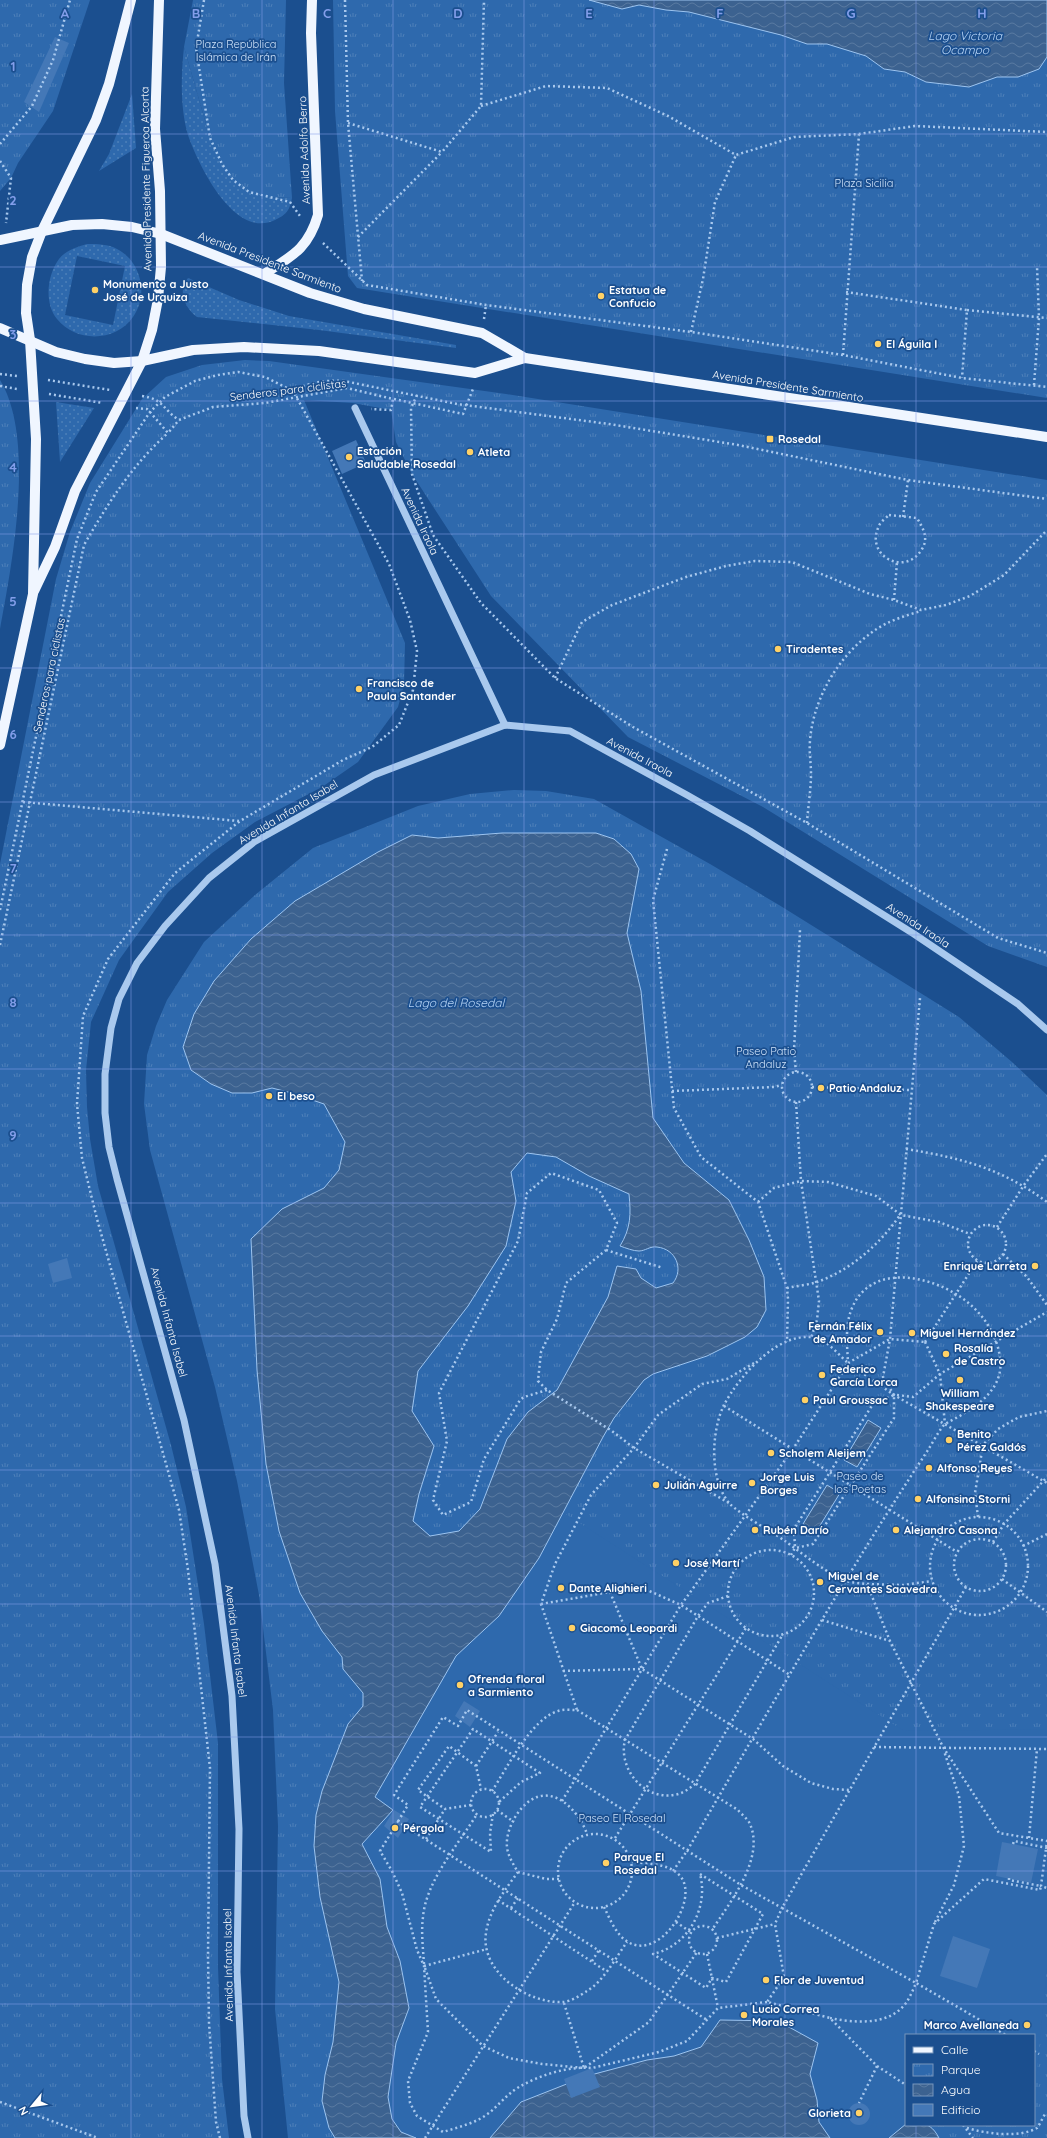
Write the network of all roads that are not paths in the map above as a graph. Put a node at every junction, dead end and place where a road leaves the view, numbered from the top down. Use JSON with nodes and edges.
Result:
{"nodes":[{"id":1,"x":131,"y":0,"type":"edge"},
{"id":2,"x":159,"y":0,"type":"edge"},
{"id":3,"x":312,"y":0,"type":"edge"},
{"id":4,"x":42,"y":231,"type":"junction"},
{"id":5,"x":161,"y":234,"type":"junction"},
{"id":6,"x":2,"y":240,"type":"edge"},
{"id":7,"x":264,"y":274,"type":"junction"},
{"id":8,"x":0,"y":328,"type":"edge"},
{"id":9,"x":30,"y":340,"type":"junction"},
{"id":10,"x":525,"y":358,"type":"junction"},
{"id":11,"x":142,"y":361,"type":"junction"},
{"id":12,"x":355,"y":408,"type":"road end"},
{"id":13,"x":1047,"y":437,"type":"edge"},
{"id":14,"x":33,"y":594,"type":"junction"},
{"id":15,"x":505,"y":725,"type":"junction"},
{"id":16,"x":0,"y":745,"type":"edge"},
{"id":17,"x":1047,"y":1030,"type":"edge"},
{"id":18,"x":248,"y":2138,"type":"edge"}],
"edges":[{"from":1,"to":4,"type":"main road","name":"Avenida Presidente Figueroa Alcorta"},
{"from":2,"to":5,"type":"main road","name":"Avenida Presidente Figueroa Alcorta"},
{"from":3,"to":7,"type":"main road","name":"Avenida Adolfo Berro"},
{"from":4,"to":5,"type":"main road","name":"Avenida Presidente Sarmiento"},
{"from":4,"to":6,"type":"main road","name":"Avenida Presidente Sarmiento"},
{"from":4,"to":9,"type":"main road","name":"Avenida Presidente Figueroa Alcorta"},
{"from":5,"to":7,"type":"main road","name":"Avenida Presidente Sarmiento"},
{"from":5,"to":11,"type":"main road","name":"Avenida Presidente Figueroa Alcorta"},
{"from":7,"to":10,"type":"main road","name":"Avenida Presidente Sarmiento"},
{"from":8,"to":9,"type":"main road","name":"Avenida Presidente Sarmiento"},
{"from":9,"to":11,"type":"main road","name":"Avenida Presidente Sarmiento"},
{"from":9,"to":14,"type":"main road","name":"Avenida Presidente Figueroa Alcorta"},
{"from":10,"to":11,"type":"main road","name":"Avenida Presidente Sarmiento"},
{"from":10,"to":13,"type":"main road","name":"Avenida Presidente Sarmiento"},
{"from":11,"to":14,"type":"main road","name":"Avenida Presidente Figueroa Alcorta"},
{"from":12,"to":15,"type":"street","name":"Avenida Iraola"},
{"from":14,"to":16,"type":"main road","name":"Avenida Presidente Figueroa Alcorta"},
{"from":15,"to":17,"type":"street","name":"Avenida Iraola"},
{"from":15,"to":18,"type":"street","name":"Avenida Infanta Isabel"}]}
